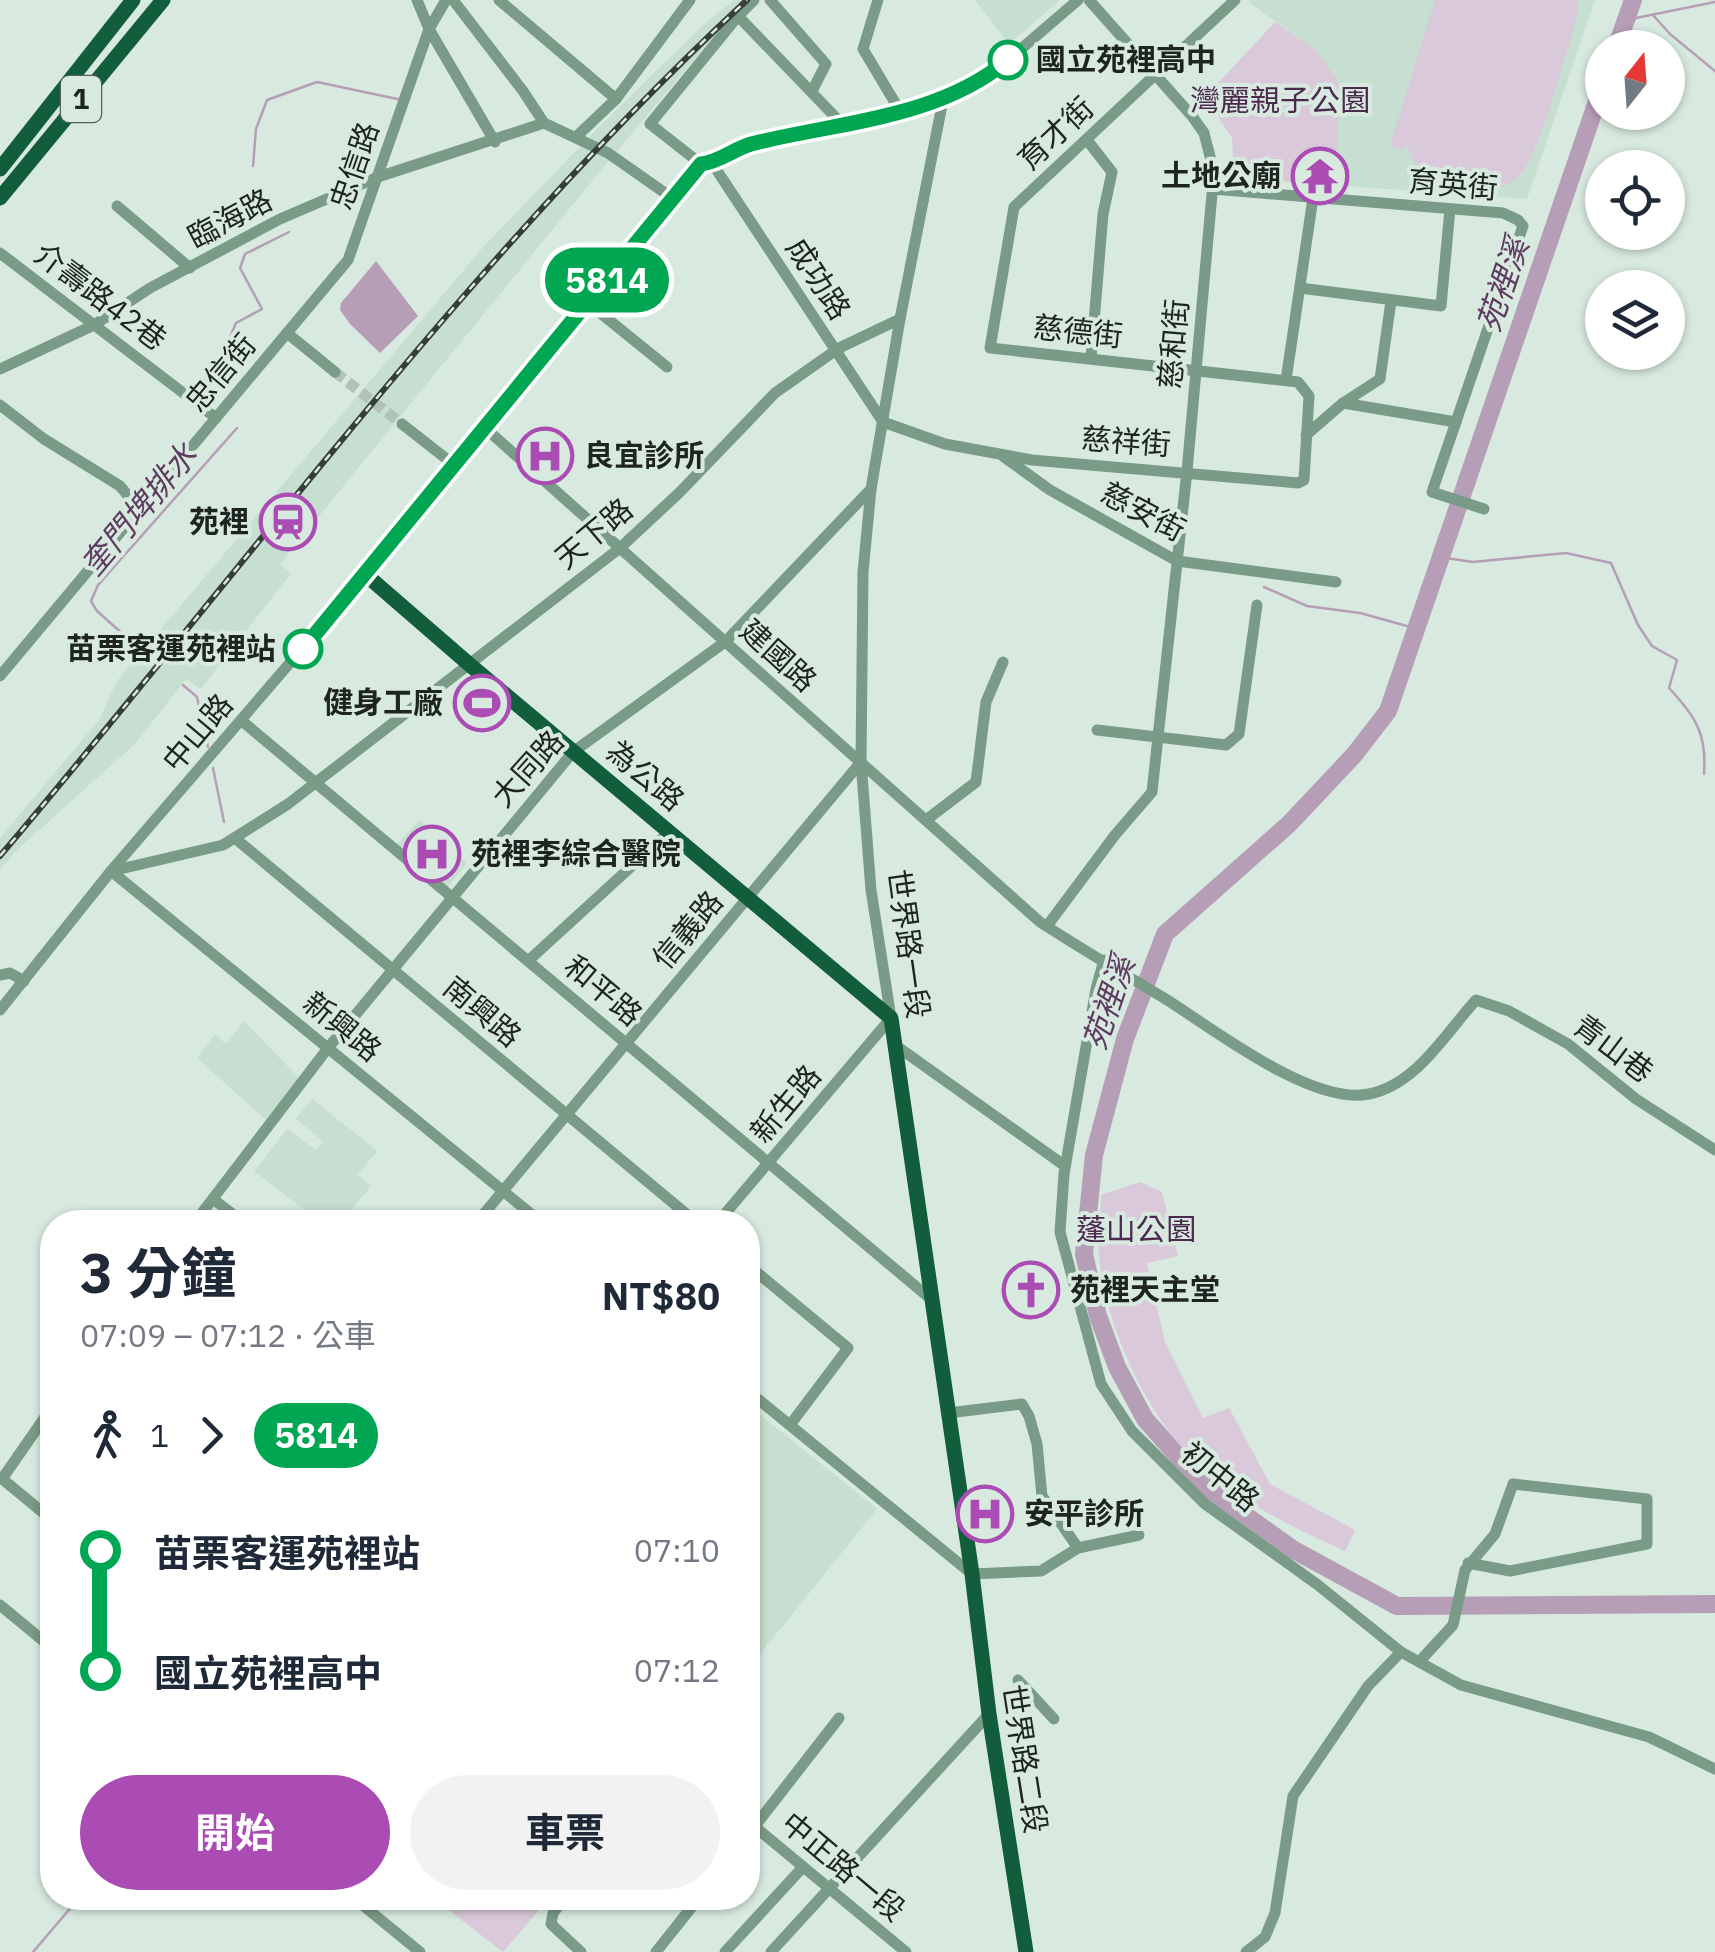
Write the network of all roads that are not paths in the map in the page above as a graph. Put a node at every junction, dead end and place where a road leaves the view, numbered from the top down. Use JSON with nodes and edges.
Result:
{"nodes":[{"id":1,"x":133,"y":0,"type":"edge"},
{"id":2,"x":162,"y":0,"type":"edge"},
{"id":3,"x":418,"y":0,"type":"edge"},
{"id":4,"x":450,"y":0,"type":"edge"},
{"id":5,"x":499,"y":0,"type":"edge"},
{"id":6,"x":690,"y":0,"type":"edge"},
{"id":7,"x":754,"y":0,"type":"edge"},
{"id":8,"x":770,"y":0,"type":"edge"},
{"id":9,"x":878,"y":0,"type":"edge"},
{"id":10,"x":1078,"y":0,"type":"edge"},
{"id":11,"x":1090,"y":0,"type":"edge"},
{"id":12,"x":1235,"y":0,"type":"edge"},
{"id":13,"x":738,"y":16,"type":"junction"},
{"id":14,"x":429,"y":30,"type":"junction"},
{"id":15,"x":1157,"y":74,"type":"junction"},
{"id":16,"x":812,"y":91,"type":"junction"},
{"id":17,"x":616,"y":99,"type":"junction"},
{"id":18,"x":943,"y":100,"type":"junction"},
{"id":19,"x":900,"y":111,"type":"junction"},
{"id":20,"x":544,"y":124,"type":"junction"},
{"id":21,"x":843,"y":124,"type":"junction"},
{"id":22,"x":576,"y":137,"type":"junction"},
{"id":23,"x":1088,"y":140,"type":"junction"},
{"id":24,"x":496,"y":142,"type":"junction"},
{"id":25,"x":706,"y":164,"type":"junction"},
{"id":26,"x":0,"y":169,"type":"edge"},
{"id":27,"x":378,"y":177,"type":"junction"},
{"id":28,"x":1213,"y":190,"type":"junction"},
{"id":29,"x":0,"y":198,"type":"edge"},
{"id":30,"x":1314,"y":198,"type":"junction"},
{"id":31,"x":675,"y":200,"type":"junction"},
{"id":32,"x":117,"y":206,"type":"dead end"},
{"id":33,"x":1450,"y":209,"type":"junction"},
{"id":34,"x":0,"y":253,"type":"edge"},
{"id":35,"x":190,"y":268,"type":"junction"},
{"id":36,"x":1300,"y":288,"type":"junction"},
{"id":37,"x":1392,"y":301,"type":"junction"},
{"id":38,"x":588,"y":303,"type":"junction"},
{"id":39,"x":900,"y":319,"type":"junction"},
{"id":40,"x":94,"y":325,"type":"junction"},
{"id":41,"x":287,"y":333,"type":"junction"},
{"id":42,"x":990,"y":348,"type":"joint"},
{"id":43,"x":836,"y":350,"type":"junction"},
{"id":44,"x":1091,"y":358,"type":"junction"},
{"id":45,"x":666,"y":368,"type":"dead end"},
{"id":46,"x":0,"y":369,"type":"edge"},
{"id":47,"x":1198,"y":370,"type":"junction"},
{"id":48,"x":335,"y":372,"type":"tunnel mouth"},
{"id":49,"x":1286,"y":380,"type":"junction"},
{"id":50,"x":1343,"y":402,"type":"junction"},
{"id":51,"x":0,"y":405,"type":"edge"},
{"id":52,"x":216,"y":418,"type":"junction"},
{"id":53,"x":883,"y":422,"type":"junction"},
{"id":54,"x":1456,"y":422,"type":"junction"},
{"id":55,"x":402,"y":424,"type":"tunnel mouth"},
{"id":56,"x":484,"y":427,"type":"junction"},
{"id":57,"x":1306,"y":435,"type":"junction"},
{"id":58,"x":1001,"y":455,"type":"junction"},
{"id":59,"x":454,"y":464,"type":"junction"},
{"id":60,"x":1188,"y":472,"type":"junction"},
{"id":61,"x":871,"y":489,"type":"junction"},
{"id":62,"x":140,"y":509,"type":"junction"},
{"id":63,"x":1484,"y":509,"type":"dead end"},
{"id":64,"x":620,"y":548,"type":"junction"},
{"id":65,"x":1177,"y":561,"type":"junction"},
{"id":66,"x":365,"y":574,"type":"junction"},
{"id":67,"x":1336,"y":582,"type":"dead end"},
{"id":68,"x":1257,"y":605,"type":"dead end"},
{"id":69,"x":726,"y":642,"type":"junction"},
{"id":70,"x":1003,"y":662,"type":"dead end"},
{"id":71,"x":470,"y":665,"type":"junction"},
{"id":72,"x":0,"y":676,"type":"edge"},
{"id":73,"x":242,"y":721,"type":"junction"},
{"id":74,"x":1097,"y":730,"type":"dead end"},
{"id":75,"x":1157,"y":735,"type":"junction"},
{"id":76,"x":572,"y":752,"type":"junction"},
{"id":77,"x":861,"y":762,"type":"junction"},
{"id":78,"x":314,"y":781,"type":"junction"},
{"id":79,"x":926,"y":820,"type":"junction"},
{"id":80,"x":669,"y":832,"type":"junction"},
{"id":81,"x":236,"y":840,"type":"junction"},
{"id":82,"x":112,"y":871,"type":"junction"},
{"id":83,"x":452,"y":898,"type":"junction"},
{"id":84,"x":748,"y":898,"type":"junction"},
{"id":85,"x":1043,"y":924,"type":"junction"},
{"id":86,"x":1104,"y":960,"type":"junction"},
{"id":87,"x":528,"y":961,"type":"junction"},
{"id":88,"x":392,"y":969,"type":"junction"},
{"id":89,"x":0,"y":975,"type":"edge"},
{"id":90,"x":24,"y":982,"type":"junction"},
{"id":91,"x":1476,"y":1000,"type":"joint"},
{"id":92,"x":0,"y":1010,"type":"edge"},
{"id":93,"x":892,"y":1018,"type":"junction"},
{"id":94,"x":626,"y":1044,"type":"junction"},
{"id":95,"x":895,"y":1045,"type":"junction"},
{"id":96,"x":328,"y":1048,"type":"junction"},
{"id":97,"x":567,"y":1115,"type":"junction"},
{"id":98,"x":1715,"y":1150,"type":"edge"},
{"id":99,"x":769,"y":1163,"type":"junction"},
{"id":100,"x":1065,"y":1166,"type":"junction"},
{"id":101,"x":503,"y":1191,"type":"junction"},
{"id":102,"x":213,"y":1198,"type":"junction"},
{"id":103,"x":204,"y":1210,"type":"edge"},
{"id":104,"x":228,"y":1210,"type":"edge"},
{"id":105,"x":487,"y":1210,"type":"edge"},
{"id":106,"x":526,"y":1210,"type":"edge"},
{"id":107,"x":682,"y":1210,"type":"edge"},
{"id":108,"x":728,"y":1210,"type":"edge"},
{"id":109,"x":760,"y":1275,"type":"edge"},
{"id":110,"x":932,"y":1300,"type":"junction"},
{"id":111,"x":760,"y":1401,"type":"edge"},
{"id":112,"x":948,"y":1413,"type":"junction"},
{"id":113,"x":40,"y":1424,"type":"edge"},
{"id":114,"x":790,"y":1426,"type":"junction"},
{"id":115,"x":1,"y":1478,"type":"edge"},
{"id":116,"x":40,"y":1510,"type":"edge"},
{"id":117,"x":1140,"y":1535,"type":"dead end"},
{"id":118,"x":1078,"y":1548,"type":"junction"},
{"id":119,"x":1467,"y":1567,"type":"junction"},
{"id":120,"x":972,"y":1574,"type":"junction"},
{"id":121,"x":0,"y":1605,"type":"edge"},
{"id":122,"x":40,"y":1638,"type":"edge"},
{"id":123,"x":1401,"y":1652,"type":"junction"},
{"id":124,"x":1419,"y":1662,"type":"junction"},
{"id":125,"x":1018,"y":1680,"type":"dead end"},
{"id":126,"x":988,"y":1714,"type":"junction"},
{"id":127,"x":839,"y":1718,"type":"dead end"},
{"id":128,"x":1054,"y":1719,"type":"dead end"},
{"id":129,"x":1715,"y":1769,"type":"edge"},
{"id":130,"x":760,"y":1816,"type":"edge"},
{"id":131,"x":760,"y":1836,"type":"edge"},
{"id":132,"x":803,"y":1868,"type":"junction"},
{"id":133,"x":829,"y":1889,"type":"junction"},
{"id":134,"x":369,"y":1910,"type":"edge"},
{"id":135,"x":555,"y":1910,"type":"edge"},
{"id":136,"x":689,"y":1910,"type":"edge"},
{"id":137,"x":420,"y":1952,"type":"edge"},
{"id":138,"x":581,"y":1952,"type":"edge"},
{"id":139,"x":656,"y":1952,"type":"edge"},
{"id":140,"x":725,"y":1952,"type":"edge"},
{"id":141,"x":771,"y":1952,"type":"edge"},
{"id":142,"x":906,"y":1952,"type":"edge"},
{"id":143,"x":1026,"y":1952,"type":"edge"},
{"id":144,"x":1246,"y":1952,"type":"edge"}],
"edges":[{"from":1,"to":26,"type":"main road","number":"1"},
{"from":2,"to":29,"type":"main road","number":"1"},
{"from":3,"to":14,"type":"street"},
{"from":4,"to":14,"type":"street","name":"忠信路"},
{"from":4,"to":20,"type":"street"},
{"from":5,"to":17,"type":"street"},
{"from":6,"to":17,"type":"street"},
{"from":7,"to":13,"type":"street"},
{"from":8,"to":16,"type":"street"},
{"from":9,"to":19,"type":"street"},
{"from":10,"to":18,"type":"street"},
{"from":11,"to":15,"type":"street","name":"慈和街"},
{"from":12,"to":15,"type":"street","name":"育才街"},
{"from":13,"to":16,"type":"street"},
{"from":13,"to":25,"type":"street","name":"成功路"},
{"from":14,"to":24,"type":"street"},
{"from":14,"to":27,"type":"street","name":"忠信路"},
{"from":15,"to":23,"type":"street","name":"育才街"},
{"from":15,"to":28,"type":"street","name":"慈和街"},
{"from":16,"to":21,"type":"street"},
{"from":17,"to":22,"type":"street"},
{"from":18,"to":19,"type":"street"},
{"from":18,"to":39,"type":"street"},
{"from":19,"to":21,"type":"street"},
{"from":20,"to":22,"type":"street"},
{"from":20,"to":24,"type":"street","name":"臨海路"},
{"from":21,"to":25,"type":"street"},
{"from":22,"to":31,"type":"street"},
{"from":23,"to":42,"type":"street","name":"育才街"},
{"from":23,"to":44,"type":"street"},
{"from":24,"to":27,"type":"street","name":"臨海路"},
{"from":25,"to":31,"type":"street","name":"中山路"},
{"from":25,"to":43,"type":"street","name":"成功路"},
{"from":27,"to":35,"type":"street","name":"臨海路"},
{"from":27,"to":41,"type":"street","name":"忠信路"},
{"from":28,"to":30,"type":"street","name":"育英街"},
{"from":28,"to":47,"type":"street","name":"慈和街"},
{"from":30,"to":33,"type":"street","name":"育英街"},
{"from":30,"to":36,"type":"street"},
{"from":31,"to":38,"type":"street","name":"中山路"},
{"from":32,"to":35,"type":"street"},
{"from":33,"to":37,"type":"street"},
{"from":33,"to":54,"type":"street","name":"育英街"},
{"from":34,"to":40,"type":"street","name":"介壽路42巷"},
{"from":35,"to":40,"type":"street","name":"臨海路"},
{"from":36,"to":37,"type":"street"},
{"from":36,"to":49,"type":"street"},
{"from":37,"to":50,"type":"street"},
{"from":38,"to":45,"type":"street"},
{"from":38,"to":56,"type":"street","name":"中山路"},
{"from":39,"to":43,"type":"street","name":"天下路"},
{"from":39,"to":53,"type":"street","name":"世界路一段"},
{"from":40,"to":46,"type":"street","name":"臨海路"},
{"from":40,"to":52,"type":"street","name":"介壽路42巷"},
{"from":41,"to":48,"type":"street"},
{"from":41,"to":52,"type":"street","name":"忠信街"},
{"from":42,"to":44,"type":"street","name":"慈德街"},
{"from":43,"to":53,"type":"street","name":"成功路"},
{"from":43,"to":64,"type":"street","name":"天下路"},
{"from":44,"to":47,"type":"street","name":"慈德街"},
{"from":47,"to":49,"type":"street","name":"慈德街"},
{"from":47,"to":60,"type":"street","name":"慈和街"},
{"from":49,"to":57,"type":"street"},
{"from":50,"to":54,"type":"street"},
{"from":50,"to":57,"type":"street"},
{"from":51,"to":62,"type":"street"},
{"from":52,"to":62,"type":"street","name":"忠信街"},
{"from":53,"to":58,"type":"street","name":"慈祥街"},
{"from":53,"to":61,"type":"street","name":"世界路一段"},
{"from":54,"to":63,"type":"street","name":"育英街"},
{"from":55,"to":59,"type":"street"},
{"from":56,"to":59,"type":"street","name":"中山路"},
{"from":56,"to":64,"type":"street","name":"建國路"},
{"from":57,"to":60,"type":"street","name":"慈祥街"},
{"from":58,"to":60,"type":"street","name":"慈祥街"},
{"from":58,"to":65,"type":"street","name":"慈安街"},
{"from":59,"to":66,"type":"street","name":"中山路"},
{"from":60,"to":65,"type":"street","name":"慈和街"},
{"from":61,"to":69,"type":"street","name":"大同路"},
{"from":61,"to":77,"type":"street","name":"世界路一段"},
{"from":62,"to":72,"type":"street","name":"忠信街"},
{"from":64,"to":69,"type":"street","name":"建國路"},
{"from":64,"to":71,"type":"street","name":"天下路"},
{"from":65,"to":67,"type":"street","name":"慈安街"},
{"from":65,"to":75,"type":"street","name":"慈和街"},
{"from":66,"to":71,"type":"main road","name":"為公路"},
{"from":66,"to":73,"type":"street","name":"中山路"},
{"from":68,"to":75,"type":"street"},
{"from":69,"to":76,"type":"street","name":"大同路"},
{"from":69,"to":77,"type":"street","name":"建國路"},
{"from":70,"to":79,"type":"street"},
{"from":71,"to":76,"type":"main road","name":"為公路"},
{"from":71,"to":78,"type":"street","name":"天下路"},
{"from":73,"to":78,"type":"street","name":"和平路"},
{"from":73,"to":82,"type":"street","name":"中山路"},
{"from":74,"to":75,"type":"street"},
{"from":75,"to":85,"type":"street","name":"慈和街"},
{"from":76,"to":80,"type":"main road","name":"為公路"},
{"from":76,"to":83,"type":"street","name":"大同路"},
{"from":77,"to":79,"type":"street","name":"建國路"},
{"from":77,"to":84,"type":"street","name":"信義路"},
{"from":77,"to":93,"type":"street","name":"世界路一段"},
{"from":78,"to":81,"type":"street","name":"天下路"},
{"from":78,"to":83,"type":"street","name":"和平路"},
{"from":79,"to":85,"type":"street","name":"建國路"},
{"from":80,"to":84,"type":"main road","name":"為公路"},
{"from":80,"to":87,"type":"street"},
{"from":81,"to":82,"type":"street","name":"天下路"},
{"from":81,"to":88,"type":"street","name":"南興路"},
{"from":82,"to":90,"type":"street","name":"中山路"},
{"from":82,"to":96,"type":"street","name":"新興路"},
{"from":83,"to":87,"type":"street","name":"和平路"},
{"from":83,"to":88,"type":"street","name":"大同路"},
{"from":84,"to":93,"type":"main road","name":"為公路"},
{"from":84,"to":94,"type":"street","name":"信義路"},
{"from":85,"to":86,"type":"street","name":"建國路"},
{"from":86,"to":91,"type":"street","name":"建國路"},
{"from":86,"to":100,"type":"street","name":"初中路"},
{"from":87,"to":94,"type":"street","name":"和平路"},
{"from":88,"to":96,"type":"street","name":"大同路"},
{"from":88,"to":97,"type":"street","name":"南興路"},
{"from":89,"to":90,"type":"street"},
{"from":90,"to":92,"type":"street","name":"中山路"},
{"from":91,"to":98,"type":"street","name":"青山巷"},
{"from":93,"to":95,"type":"main road","name":"世界路一段"},
{"from":93,"to":99,"type":"street","name":"新生路"},
{"from":94,"to":97,"type":"street","name":"信義路"},
{"from":94,"to":99,"type":"street","name":"和平路"},
{"from":95,"to":100,"type":"street"},
{"from":95,"to":110,"type":"main road","name":"世界路一段"},
{"from":96,"to":101,"type":"street","name":"新興路"},
{"from":96,"to":102,"type":"street","name":"大同路"},
{"from":97,"to":101,"type":"street","name":"信義路"},
{"from":97,"to":107,"type":"street","name":"南興路"},
{"from":99,"to":108,"type":"street","name":"新生路"},
{"from":99,"to":110,"type":"street","name":"和平路"},
{"from":100,"to":123,"type":"street","name":"初中路"},
{"from":101,"to":105,"type":"street","name":"信義路"},
{"from":101,"to":106,"type":"street","name":"新興路"},
{"from":102,"to":103,"type":"street","name":"大同路"},
{"from":102,"to":104,"type":"street"},
{"from":109,"to":114,"type":"street"},
{"from":110,"to":112,"type":"main road","name":"世界路一段"},
{"from":111,"to":114,"type":"street"},
{"from":112,"to":118,"type":"street"},
{"from":112,"to":120,"type":"main road","name":"世界路一段"},
{"from":113,"to":115,"type":"street"},
{"from":114,"to":120,"type":"street"},
{"from":115,"to":116,"type":"street"},
{"from":117,"to":118,"type":"street"},
{"from":118,"to":120,"type":"street"},
{"from":119,"to":119,"type":"street"},
{"from":119,"to":124,"type":"street"},
{"from":120,"to":126,"type":"main road","name":"世界路二段"},
{"from":121,"to":122,"type":"street"},
{"from":123,"to":124,"type":"street","name":"初中路"},
{"from":123,"to":144,"type":"street"},
{"from":124,"to":129,"type":"street","name":"初中路"},
{"from":125,"to":128,"type":"street"},
{"from":126,"to":133,"type":"street"},
{"from":126,"to":143,"type":"main road","name":"世界路二段"},
{"from":127,"to":130,"type":"street"},
{"from":131,"to":132,"type":"street","name":"中正路一段"},
{"from":132,"to":133,"type":"street","name":"中正路一段"},
{"from":132,"to":140,"type":"street"},
{"from":133,"to":141,"type":"street"},
{"from":133,"to":142,"type":"street","name":"中正路一段"},
{"from":134,"to":137,"type":"street"},
{"from":135,"to":138,"type":"street"},
{"from":136,"to":139,"type":"street"}]}
